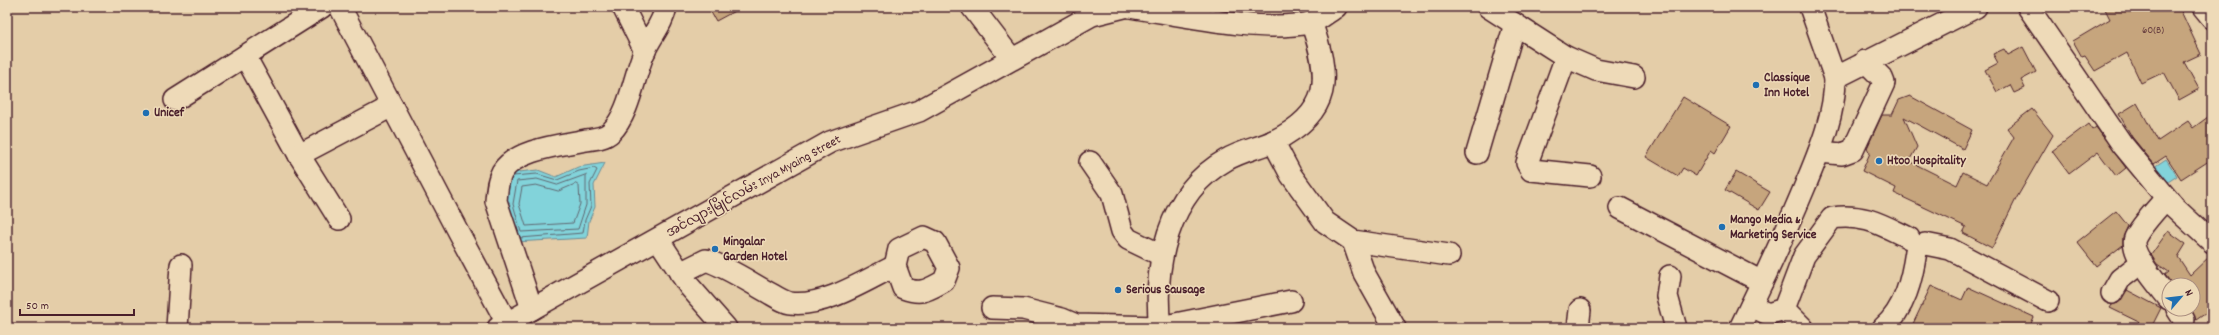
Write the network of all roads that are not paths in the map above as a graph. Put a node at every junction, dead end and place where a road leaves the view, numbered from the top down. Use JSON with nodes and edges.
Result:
{"nodes":[{"id":1,"x":322,"y":7,"type":"edge"},
{"id":2,"x":340,"y":7,"type":"edge"},
{"id":3,"x":623,"y":7,"type":"edge"},
{"id":4,"x":666,"y":7,"type":"edge"},
{"id":5,"x":972,"y":7,"type":"edge"},
{"id":6,"x":1124,"y":7,"type":"edge"},
{"id":7,"x":1130,"y":7,"type":"edge"},
{"id":8,"x":1336,"y":7,"type":"edge"},
{"id":9,"x":1488,"y":7,"type":"edge"},
{"id":10,"x":1810,"y":7,"type":"edge"},
{"id":11,"x":1976,"y":7,"type":"edge"},
{"id":12,"x":2028,"y":7,"type":"edge"},
{"id":13,"x":2203,"y":7,"type":"edge"},
{"id":14,"x":1206,"y":13,"type":"edge"},
{"id":15,"x":2212,"y":18,"type":"edge"},
{"id":16,"x":1311,"y":22,"type":"junction"},
{"id":17,"x":1515,"y":24,"type":"junction"},
{"id":18,"x":645,"y":50,"type":"junction"},
{"id":19,"x":245,"y":56,"type":"junction"},
{"id":20,"x":1566,"y":57,"type":"junction"},
{"id":21,"x":1011,"y":58,"type":"junction"},
{"id":22,"x":1865,"y":62,"type":"junction"},
{"id":23,"x":1634,"y":77,"type":"dead end"},
{"id":24,"x":1835,"y":78,"type":"junction"},
{"id":25,"x":175,"y":100,"type":"dead end"},
{"id":26,"x":392,"y":106,"type":"junction"},
{"id":27,"x":1273,"y":141,"type":"junction"},
{"id":28,"x":1818,"y":152,"type":"junction"},
{"id":29,"x":1477,"y":153,"type":"dead end"},
{"id":30,"x":299,"y":155,"type":"junction"},
{"id":31,"x":1090,"y":162,"type":"dead end"},
{"id":32,"x":1590,"y":176,"type":"dead end"},
{"id":33,"x":2166,"y":198,"type":"junction"},
{"id":34,"x":1620,"y":208,"type":"dead end"},
{"id":35,"x":339,"y":219,"type":"dead end"},
{"id":36,"x":658,"y":239,"type":"junction"},
{"id":37,"x":1353,"y":241,"type":"junction"},
{"id":38,"x":2212,"y":242,"type":"edge"},
{"id":39,"x":1917,"y":244,"type":"junction"},
{"id":40,"x":1161,"y":255,"type":"junction"},
{"id":41,"x":1449,"y":256,"type":"dead end"},
{"id":42,"x":2142,"y":262,"type":"junction"},
{"id":43,"x":181,"y":266,"type":"dead end"},
{"id":44,"x":895,"y":266,"type":"dead end"},
{"id":45,"x":680,"y":273,"type":"junction"},
{"id":46,"x":1670,"y":276,"type":"dead end"},
{"id":47,"x":1762,"y":282,"type":"junction"},
{"id":48,"x":2161,"y":288,"type":"edge"},
{"id":49,"x":2112,"y":293,"type":"dead end"},
{"id":50,"x":1291,"y":301,"type":"dead end"},
{"id":51,"x":2048,"y":301,"type":"dead end"},
{"id":52,"x":1751,"y":306,"type":"junction"},
{"id":53,"x":992,"y":308,"type":"dead end"},
{"id":54,"x":532,"y":309,"type":"junction"},
{"id":55,"x":1784,"y":309,"type":"junction"},
{"id":56,"x":503,"y":325,"type":"edge"},
{"id":57,"x":177,"y":328,"type":"edge"},
{"id":58,"x":726,"y":328,"type":"edge"},
{"id":59,"x":1160,"y":328,"type":"edge"},
{"id":60,"x":1395,"y":328,"type":"edge"},
{"id":61,"x":1676,"y":328,"type":"edge"},
{"id":62,"x":1740,"y":328,"type":"edge"},
{"id":63,"x":1802,"y":328,"type":"edge"},
{"id":64,"x":1883,"y":328,"type":"edge"}],
"edges":[{"from":1,"to":19,"type":"street"},
{"from":2,"to":26,"type":"street"},
{"from":3,"to":18,"type":"street"},
{"from":4,"to":18,"type":"street"},
{"from":5,"to":21,"type":"street"},
{"from":6,"to":21,"type":"street","name":"အင်လျားမြိုင်လမ်း Inya Myaing Street"},
{"from":7,"to":14,"type":"street"},
{"from":8,"to":16,"type":"street"},
{"from":9,"to":17,"type":"street"},
{"from":10,"to":24,"type":"street"},
{"from":11,"to":22,"type":"street"},
{"from":12,"to":33,"type":"street"},
{"from":13,"to":15,"type":"street"},
{"from":14,"to":16,"type":"street"},
{"from":16,"to":27,"type":"street"},
{"from":17,"to":20,"type":"street"},
{"from":17,"to":29,"type":"street"},
{"from":18,"to":54,"type":"street"},
{"from":19,"to":25,"type":"street"},
{"from":19,"to":30,"type":"street"},
{"from":20,"to":23,"type":"street"},
{"from":20,"to":32,"type":"street"},
{"from":21,"to":36,"type":"street","name":"အင်လျားမြိုင်လမ်း Inya Myaing Street"},
{"from":22,"to":24,"type":"street"},
{"from":22,"to":28,"type":"street"},
{"from":24,"to":28,"type":"street"},
{"from":26,"to":30,"type":"street"},
{"from":26,"to":56,"type":"street"},
{"from":27,"to":37,"type":"street"},
{"from":27,"to":40,"type":"street"},
{"from":28,"to":47,"type":"street"},
{"from":30,"to":35,"type":"street"},
{"from":31,"to":40,"type":"street"},
{"from":33,"to":38,"type":"street"},
{"from":33,"to":42,"type":"street"},
{"from":34,"to":47,"type":"street"},
{"from":36,"to":45,"type":"street"},
{"from":36,"to":54,"type":"street","name":"အင်လျားမြိုင်လမ်း Inya Myaing Street"},
{"from":37,"to":41,"type":"street"},
{"from":37,"to":60,"type":"street"},
{"from":39,"to":51,"type":"street"},
{"from":39,"to":55,"type":"street"},
{"from":39,"to":64,"type":"street"},
{"from":40,"to":59,"type":"street"},
{"from":42,"to":48,"type":"street"},
{"from":42,"to":49,"type":"street"},
{"from":43,"to":57,"type":"street"},
{"from":44,"to":45,"type":"street"},
{"from":45,"to":58,"type":"street"},
{"from":46,"to":61,"type":"street"},
{"from":47,"to":52,"type":"street"},
{"from":50,"to":59,"type":"street"},
{"from":52,"to":55,"type":"street"},
{"from":52,"to":62,"type":"street"},
{"from":53,"to":59,"type":"street"},
{"from":54,"to":56,"type":"street","name":"အင်လျားမြိုင်လမ်း Inya Myaing Street"},
{"from":55,"to":63,"type":"street"}]}
